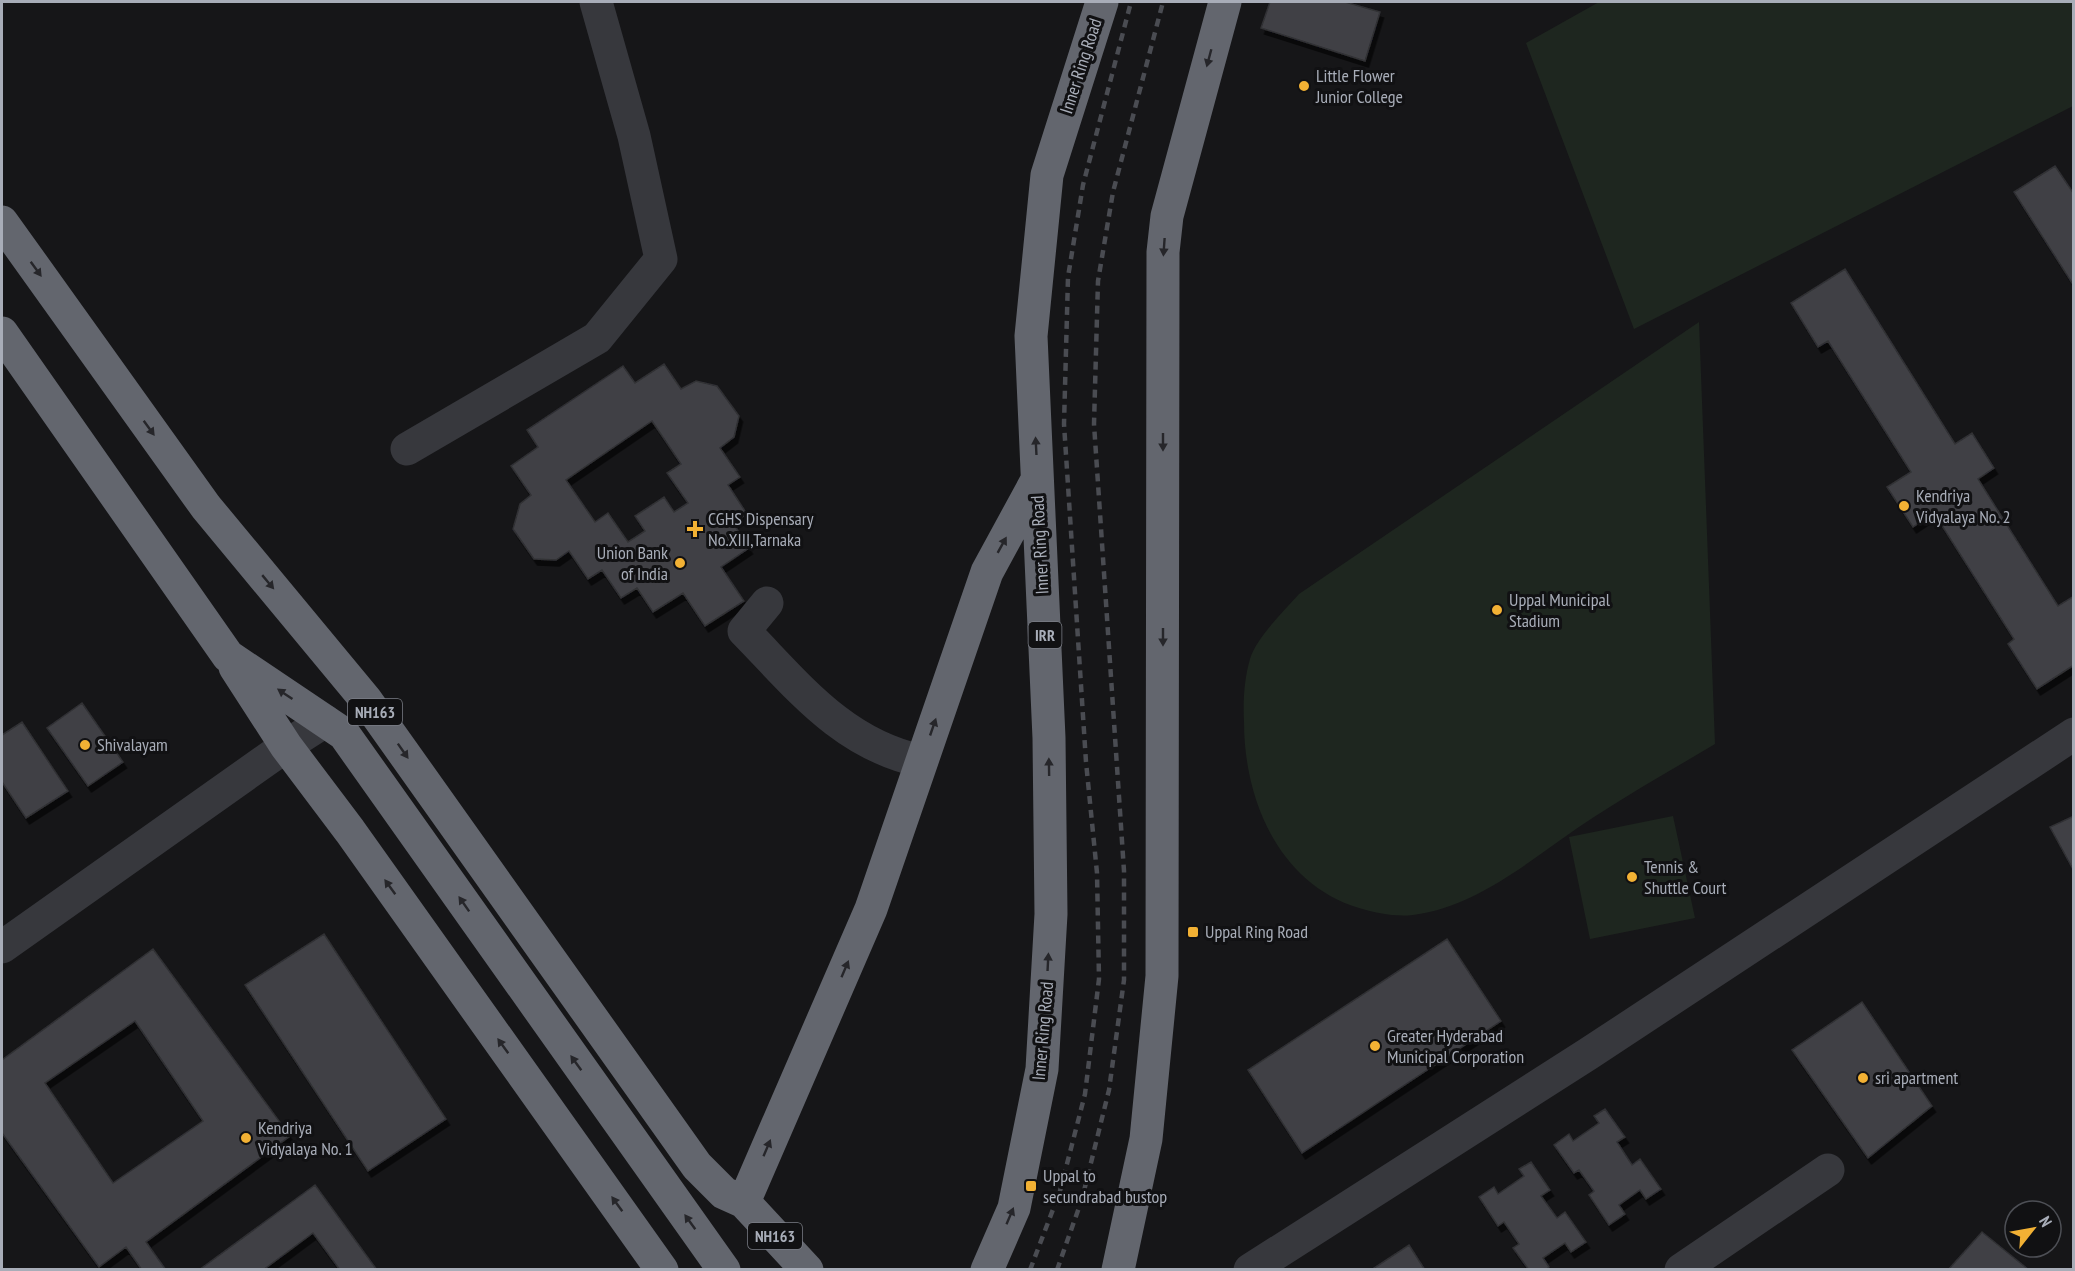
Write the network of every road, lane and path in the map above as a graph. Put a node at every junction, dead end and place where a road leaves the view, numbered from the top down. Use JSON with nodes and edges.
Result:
{"nodes":[{"id":1,"x":596,"y":2,"type":"edge"},
{"id":2,"x":1102,"y":2,"type":"edge"},
{"id":3,"x":1225,"y":2,"type":"edge"},
{"id":4,"x":2,"y":222,"type":"edge"},
{"id":5,"x":2,"y":333,"type":"edge"},
{"id":6,"x":407,"y":449,"type":"dead end"},
{"id":7,"x":1037,"y":480,"type":"junction"},
{"id":8,"x":767,"y":603,"type":"dead end"},
{"id":9,"x":228,"y":656,"type":"junction"},
{"id":10,"x":325,"y":721,"type":"junction"},
{"id":11,"x":2073,"y":734,"type":"edge"},
{"id":12,"x":286,"y":746,"type":"junction"},
{"id":13,"x":921,"y":761,"type":"junction"},
{"id":14,"x":2,"y":947,"type":"edge"},
{"id":15,"x":1828,"y":1170,"type":"dead end"},
{"id":16,"x":744,"y":1202,"type":"junction"},
{"id":17,"x":662,"y":1269,"type":"edge"},
{"id":18,"x":724,"y":1269,"type":"edge"},
{"id":19,"x":807,"y":1269,"type":"edge"},
{"id":20,"x":987,"y":1269,"type":"edge"},
{"id":21,"x":1118,"y":1269,"type":"edge"},
{"id":22,"x":1250,"y":1269,"type":"edge"},
{"id":23,"x":1681,"y":1269,"type":"edge"}],
"edges":[{"from":1,"to":6,"type":"street"},
{"from":7,"to":2,"type":"highway","name":"Inner Ring Road","number":"IRR","one_way":true},
{"from":3,"to":21,"type":"highway","one_way":true},
{"from":4,"to":16,"type":"highway","number":"NH163","one_way":true},
{"from":5,"to":9,"type":"highway","number":"NH163"},
{"from":13,"to":7,"type":"highway","one_way":true},
{"from":20,"to":7,"type":"highway","name":"Inner Ring Road","number":"IRR","one_way":true},
{"from":8,"to":13,"type":"street"},
{"from":10,"to":9,"type":"highway","number":"NH163","one_way":true},
{"from":9,"to":12,"type":"highway","number":"NH163"},
{"from":10,"to":12,"type":"street"},
{"from":18,"to":10,"type":"highway","number":"NH163","one_way":true},
{"from":11,"to":22,"type":"street"},
{"from":12,"to":14,"type":"street"},
{"from":17,"to":12,"type":"highway","number":"NH163","one_way":true},
{"from":16,"to":13,"type":"highway","one_way":true},
{"from":15,"to":23,"type":"street"},
{"from":16,"to":19,"type":"highway","number":"NH163"}]}
